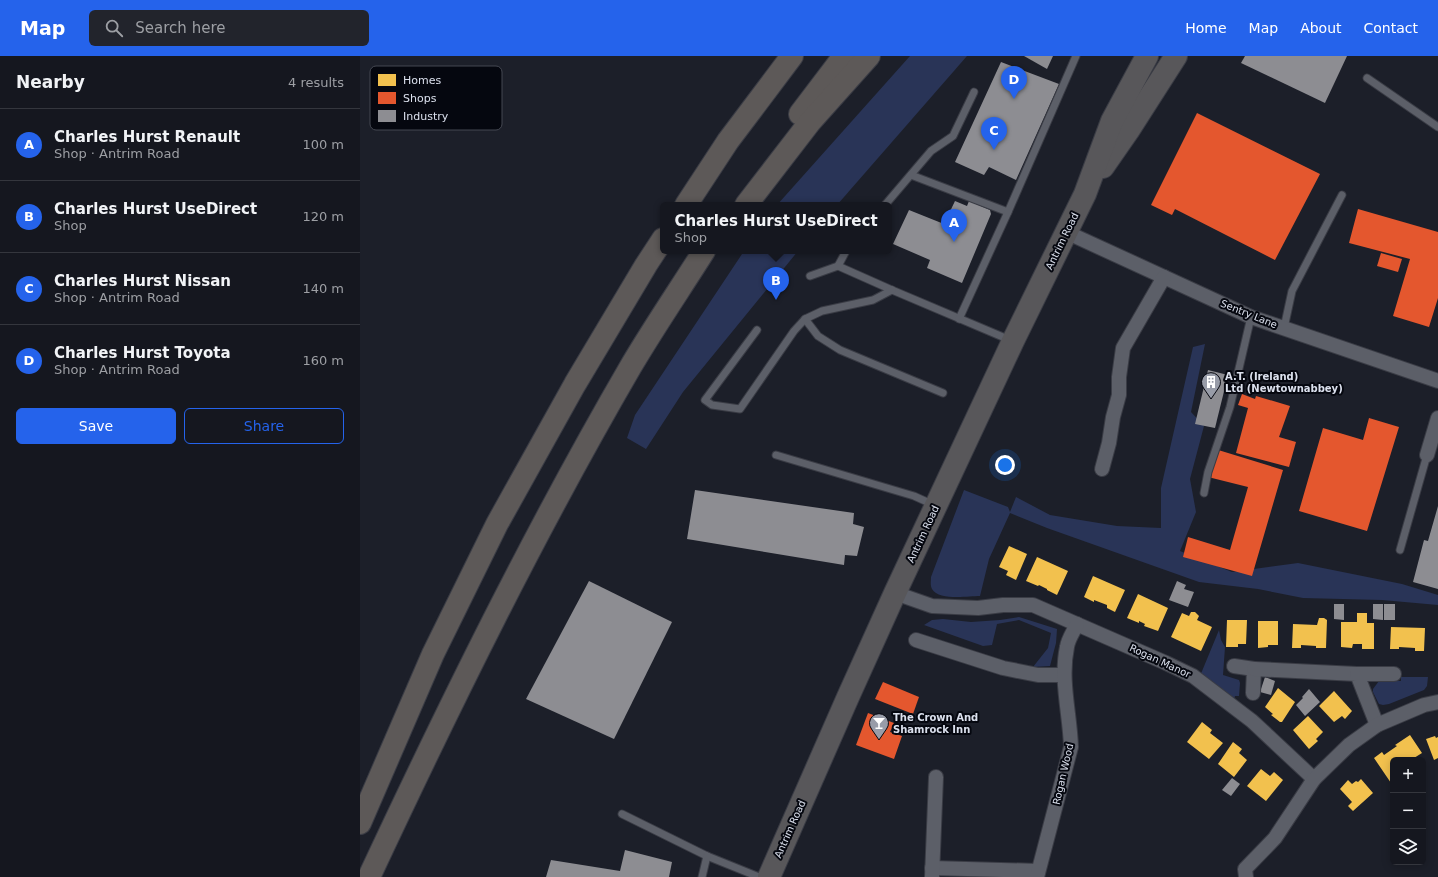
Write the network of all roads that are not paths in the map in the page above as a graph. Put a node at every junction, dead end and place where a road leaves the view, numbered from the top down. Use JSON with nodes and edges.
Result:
{"nodes":[{"id":1,"x":778,"y":56,"type":"edge"},
{"id":2,"x":792,"y":56,"type":"edge"},
{"id":3,"x":844,"y":56,"type":"edge"},
{"id":4,"x":869,"y":56,"type":"edge"},
{"id":5,"x":1076,"y":56,"type":"edge"},
{"id":6,"x":1147,"y":56,"type":"edge"},
{"id":7,"x":1176,"y":56,"type":"edge"},
{"id":8,"x":1367,"y":78,"type":"dead end"},
{"id":9,"x":974,"y":92,"type":"dead end"},
{"id":10,"x":1438,"y":127,"type":"edge"},
{"id":11,"x":911,"y":175,"type":"junction"},
{"id":12,"x":1085,"y":194,"type":"junction"},
{"id":13,"x":1342,"y":195,"type":"dead end"},
{"id":14,"x":680,"y":202,"type":"edge"},
{"id":15,"x":688,"y":202,"type":"edge"},
{"id":16,"x":737,"y":202,"type":"edge"},
{"id":17,"x":748,"y":202,"type":"edge"},
{"id":18,"x":888,"y":202,"type":"edge"},
{"id":19,"x":1008,"y":212,"type":"junction"},
{"id":20,"x":1066,"y":232,"type":"junction"},
{"id":21,"x":660,"y":234,"type":"edge"},
{"id":22,"x":660,"y":244,"type":"edge"},
{"id":23,"x":702,"y":254,"type":"edge"},
{"id":24,"x":710,"y":254,"type":"edge"},
{"id":25,"x":844,"y":254,"type":"edge"},
{"id":26,"x":838,"y":266,"type":"junction"},
{"id":27,"x":810,"y":276,"type":"dead end"},
{"id":28,"x":1164,"y":277,"type":"junction"},
{"id":29,"x":892,"y":290,"type":"junction"},
{"id":30,"x":1251,"y":317,"type":"junction"},
{"id":31,"x":805,"y":319,"type":"junction"},
{"id":32,"x":959,"y":319,"type":"junction"},
{"id":33,"x":1284,"y":328,"type":"junction"},
{"id":34,"x":757,"y":330,"type":"dead end"},
{"id":35,"x":1013,"y":341,"type":"junction"},
{"id":36,"x":632,"y":364,"type":"junction"},
{"id":37,"x":1438,"y":381,"type":"edge"},
{"id":38,"x":575,"y":384,"type":"junction"},
{"id":39,"x":943,"y":393,"type":"dead end"},
{"id":40,"x":1438,"y":418,"type":"edge"},
{"id":41,"x":1432,"y":450,"type":"edge"},
{"id":42,"x":776,"y":455,"type":"dead end"},
{"id":43,"x":1102,"y":469,"type":"dead end"},
{"id":44,"x":1204,"y":493,"type":"dead end"},
{"id":45,"x":936,"y":506,"type":"junction"},
{"id":46,"x":1400,"y":550,"type":"dead end"},
{"id":47,"x":896,"y":593,"type":"junction"},
{"id":48,"x":1077,"y":624,"type":"junction"},
{"id":49,"x":916,"y":640,"type":"dead end"},
{"id":50,"x":1234,"y":666,"type":"dead end"},
{"id":51,"x":1254,"y":669,"type":"junction"},
{"id":52,"x":1064,"y":674,"type":"junction"},
{"id":53,"x":1357,"y":674,"type":"junction"},
{"id":54,"x":1394,"y":674,"type":"dead end"},
{"id":55,"x":1253,"y":693,"type":"dead end"},
{"id":56,"x":1438,"y":702,"type":"edge"},
{"id":57,"x":1377,"y":725,"type":"junction"},
{"id":58,"x":936,"y":778,"type":"dead end"},
{"id":59,"x":1314,"y":779,"type":"junction"},
{"id":60,"x":622,"y":814,"type":"dead end"},
{"id":61,"x":360,"y":823,"type":"edge"},
{"id":62,"x":708,"y":856,"type":"junction"},
{"id":63,"x":932,"y":872,"type":"edge"},
{"id":64,"x":1038,"y":874,"type":"edge"},
{"id":65,"x":369,"y":877,"type":"edge"},
{"id":66,"x":702,"y":877,"type":"edge"},
{"id":67,"x":760,"y":877,"type":"edge"},
{"id":68,"x":769,"y":877,"type":"edge"},
{"id":69,"x":1246,"y":877,"type":"edge"}],
"edges":[{"from":1,"to":14,"type":"highway"},
{"from":2,"to":15,"type":"highway"},
{"from":3,"to":16,"type":"highway"},
{"from":4,"to":17,"type":"highway"},
{"from":5,"to":19,"type":"lane"},
{"from":6,"to":12,"type":"main road","name":"Antrim Road"},
{"from":7,"to":12,"type":"main road","name":"Antrim Road"},
{"from":8,"to":10,"type":"lane"},
{"from":9,"to":11,"type":"lane"},
{"from":11,"to":18,"type":"lane"},
{"from":11,"to":19,"type":"lane"},
{"from":12,"to":20,"type":"main road","name":"Antrim Road"},
{"from":13,"to":33,"type":"lane"},
{"from":19,"to":32,"type":"lane"},
{"from":20,"to":28,"type":"street","name":"Sentry Lane"},
{"from":20,"to":35,"type":"main road","name":"Antrim Road"},
{"from":21,"to":38,"type":"highway"},
{"from":22,"to":38,"type":"highway"},
{"from":23,"to":36,"type":"highway"},
{"from":24,"to":36,"type":"highway"},
{"from":25,"to":26,"type":"lane"},
{"from":26,"to":27,"type":"lane"},
{"from":26,"to":29,"type":"lane"},
{"from":28,"to":30,"type":"street","name":"Sentry Lane"},
{"from":28,"to":43,"type":"street"},
{"from":29,"to":31,"type":"lane"},
{"from":29,"to":32,"type":"lane"},
{"from":30,"to":33,"type":"street","name":"Sentry Lane"},
{"from":30,"to":44,"type":"lane"},
{"from":31,"to":34,"type":"lane"},
{"from":31,"to":39,"type":"lane"},
{"from":32,"to":35,"type":"lane"},
{"from":33,"to":37,"type":"street","name":"Sentry Lane"},
{"from":35,"to":45,"type":"main road","name":"Antrim Road"},
{"from":36,"to":65,"type":"highway"},
{"from":38,"to":61,"type":"highway"},
{"from":40,"to":41,"type":"street"},
{"from":41,"to":46,"type":"lane"},
{"from":42,"to":45,"type":"lane"},
{"from":45,"to":47,"type":"main road","name":"Antrim Road"},
{"from":47,"to":48,"type":"street","name":"Rogan Manor"},
{"from":47,"to":68,"type":"main road","name":"Antrim Road"},
{"from":48,"to":52,"type":"street","name":"Rogan Wood"},
{"from":48,"to":59,"type":"street","name":"Rogan Manor"},
{"from":49,"to":52,"type":"street"},
{"from":50,"to":51,"type":"street"},
{"from":51,"to":53,"type":"street"},
{"from":51,"to":55,"type":"street"},
{"from":52,"to":64,"type":"street","name":"Rogan Wood"},
{"from":53,"to":54,"type":"street"},
{"from":53,"to":57,"type":"street"},
{"from":56,"to":57,"type":"street"},
{"from":57,"to":59,"type":"street"},
{"from":58,"to":63,"type":"street"},
{"from":59,"to":69,"type":"street"},
{"from":60,"to":62,"type":"lane"},
{"from":62,"to":66,"type":"lane"},
{"from":62,"to":67,"type":"lane"},
{"from":63,"to":64,"type":"street"}]}
